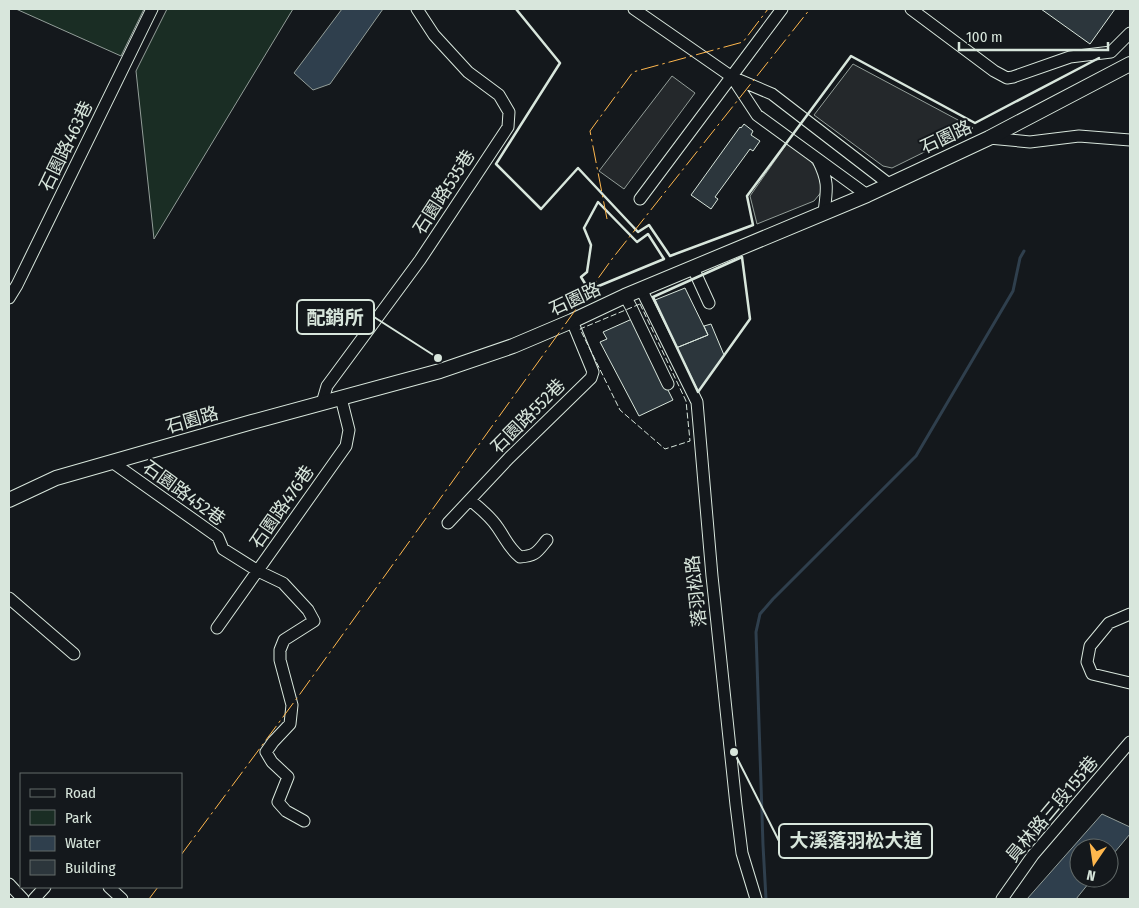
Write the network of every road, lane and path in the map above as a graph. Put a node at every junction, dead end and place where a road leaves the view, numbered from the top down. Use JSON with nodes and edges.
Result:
{"nodes":[{"id":1,"x":152,"y":9,"type":"edge"},
{"id":2,"x":417,"y":9,"type":"edge"},
{"id":3,"x":634,"y":9,"type":"edge"},
{"id":4,"x":782,"y":9,"type":"edge"},
{"id":5,"x":911,"y":9,"type":"edge"},
{"id":6,"x":1130,"y":33,"type":"edge"},
{"id":7,"x":1130,"y":64,"type":"edge"},
{"id":8,"x":732,"y":78,"type":"junction"},
{"id":9,"x":989,"y":138,"type":"junction"},
{"id":10,"x":1130,"y":140,"type":"edge"},
{"id":11,"x":817,"y":159,"type":"junction"},
{"id":12,"x":890,"y":184,"type":"junction"},
{"id":13,"x":867,"y":195,"type":"junction"},
{"id":14,"x":640,"y":199,"type":"dead end"},
{"id":15,"x":824,"y":212,"type":"junction"},
{"id":16,"x":693,"y":268,"type":"junction"},
{"id":17,"x":641,"y":289,"type":"junction"},
{"id":18,"x":624,"y":296,"type":"junction"},
{"id":19,"x":9,"y":298,"type":"edge"},
{"id":20,"x":709,"y":304,"type":"dead end"},
{"id":21,"x":572,"y":322,"type":"junction"},
{"id":22,"x":668,"y":384,"type":"dead end"},
{"id":23,"x":341,"y":398,"type":"junction"},
{"id":24,"x":322,"y":403,"type":"junction"},
{"id":25,"x":112,"y":462,"type":"junction"},
{"id":26,"x":9,"y":500,"type":"edge"},
{"id":27,"x":470,"y":500,"type":"junction"},
{"id":28,"x":448,"y":523,"type":"dead end"},
{"id":29,"x":547,"y":540,"type":"dead end"},
{"id":30,"x":258,"y":571,"type":"junction"},
{"id":31,"x":9,"y":598,"type":"edge"},
{"id":32,"x":1130,"y":614,"type":"edge"},
{"id":33,"x":217,"y":628,"type":"dead end"},
{"id":34,"x":74,"y":654,"type":"dead end"},
{"id":35,"x":1130,"y":683,"type":"edge"},
{"id":36,"x":1130,"y":742,"type":"edge"},
{"id":37,"x":304,"y":821,"type":"dead end"},
{"id":38,"x":9,"y":884,"type":"edge"},
{"id":39,"x":45,"y":888,"type":"edge"},
{"id":40,"x":110,"y":888,"type":"edge"},
{"id":41,"x":23,"y":899,"type":"edge"},
{"id":42,"x":34,"y":899,"type":"edge"},
{"id":43,"x":122,"y":899,"type":"edge"},
{"id":44,"x":756,"y":899,"type":"edge"},
{"id":45,"x":1002,"y":899,"type":"edge"}],
"edges":[{"from":1,"to":19,"type":"street","name":"石園路463巷"},
{"from":2,"to":24,"type":"street","name":"石園路535巷"},
{"from":3,"to":8,"type":"street"},
{"from":4,"to":8,"type":"street"},
{"from":5,"to":6,"type":"street"},
{"from":7,"to":9,"type":"main road","name":"石園路"},
{"from":8,"to":11,"type":"street"},
{"from":8,"to":12,"type":"street"},
{"from":8,"to":14,"type":"street"},
{"from":9,"to":10,"type":"street"},
{"from":9,"to":12,"type":"main road","name":"石園路"},
{"from":11,"to":13,"type":"street"},
{"from":11,"to":15,"type":"street"},
{"from":12,"to":13,"type":"main road","name":"石園路"},
{"from":13,"to":15,"type":"main road","name":"石園路"},
{"from":15,"to":16,"type":"main road","name":"石園路"},
{"from":16,"to":17,"type":"main road","name":"石園路"},
{"from":16,"to":20,"type":"street"},
{"from":17,"to":18,"type":"main road","name":"石園路"},
{"from":17,"to":44,"type":"street","name":"落羽松路"},
{"from":18,"to":21,"type":"main road","name":"石園路"},
{"from":18,"to":22,"type":"street"},
{"from":21,"to":23,"type":"main road","name":"石園路"},
{"from":21,"to":27,"type":"street","name":"石園路552巷"},
{"from":23,"to":24,"type":"main road","name":"石園路"},
{"from":23,"to":30,"type":"street","name":"石園路476巷"},
{"from":24,"to":25,"type":"main road","name":"石園路"},
{"from":25,"to":26,"type":"main road","name":"石園路"},
{"from":25,"to":30,"type":"street","name":"石園路452巷"},
{"from":27,"to":28,"type":"street","name":"石園路552巷"},
{"from":27,"to":29,"type":"street"},
{"from":30,"to":33,"type":"street","name":"石園路476巷"},
{"from":30,"to":37,"type":"street","name":"石園路452巷"},
{"from":31,"to":34,"type":"street"},
{"from":32,"to":35,"type":"street"},
{"from":36,"to":45,"type":"street","name":"員林路三段155巷"},
{"from":38,"to":41,"type":"street"},
{"from":39,"to":42,"type":"street"},
{"from":40,"to":43,"type":"street"}]}
